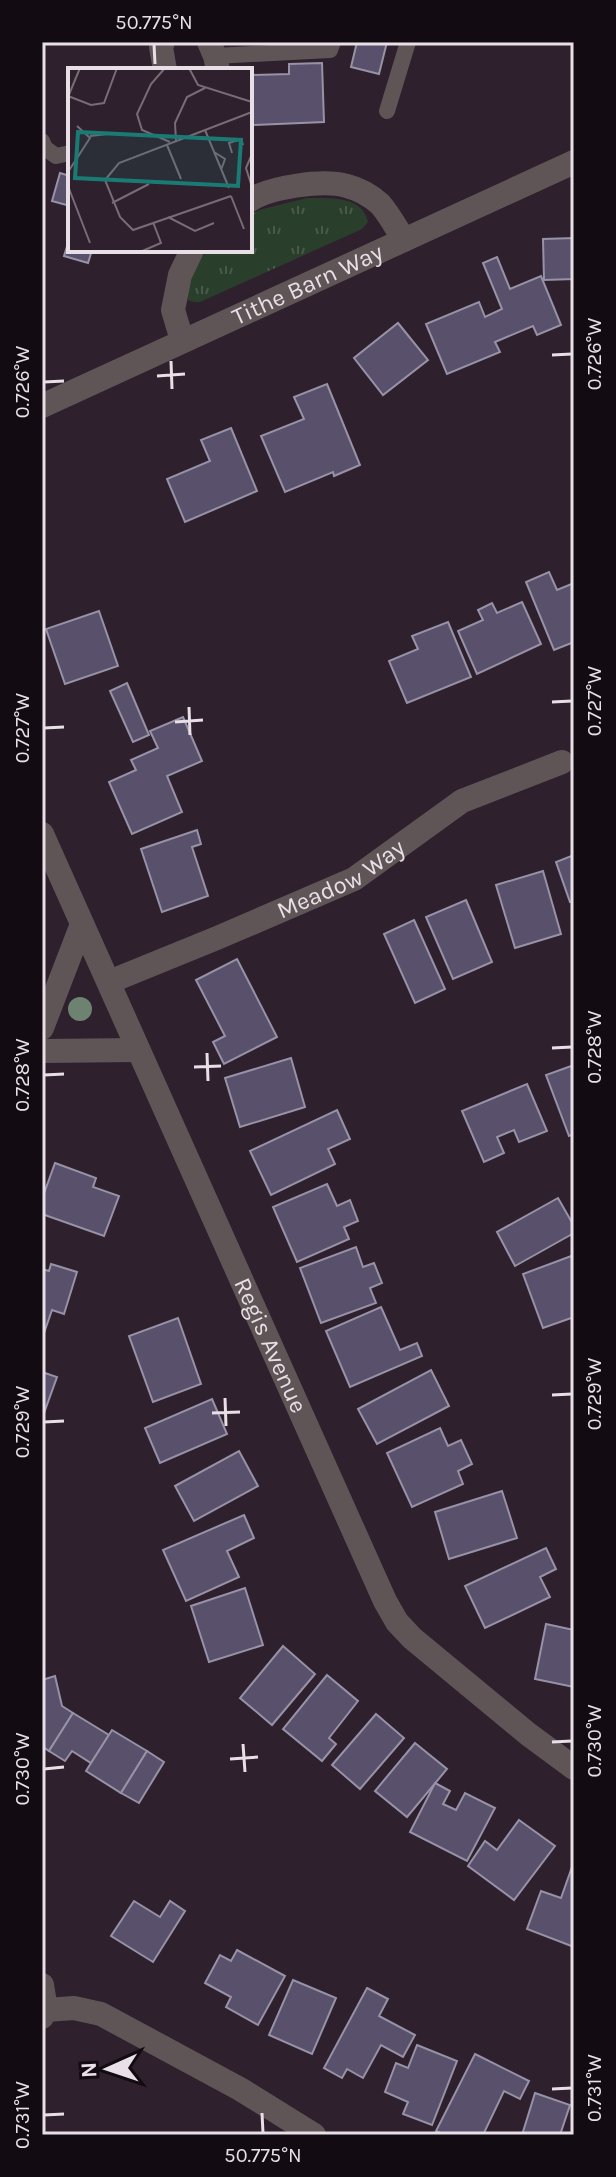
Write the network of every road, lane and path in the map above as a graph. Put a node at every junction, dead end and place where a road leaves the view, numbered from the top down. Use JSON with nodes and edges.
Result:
{"nodes":[{"id":1,"x":163,"y":42,"type":"edge"},
{"id":2,"x":333,"y":42,"type":"edge"},
{"id":3,"x":408,"y":42,"type":"edge"},
{"id":4,"x":214,"y":56,"type":"edge"},
{"id":5,"x":165,"y":68,"type":"edge"},
{"id":6,"x":387,"y":111,"type":"dead end"},
{"id":7,"x":42,"y":141,"type":"edge"},
{"id":8,"x":68,"y":153,"type":"edge"},
{"id":9,"x":574,"y":162,"type":"edge"},
{"id":10,"x":252,"y":194,"type":"edge"},
{"id":11,"x":404,"y":240,"type":"junction"},
{"id":12,"x":191,"y":252,"type":"edge"},
{"id":13,"x":182,"y":340,"type":"junction"},
{"id":14,"x":42,"y":406,"type":"edge"},
{"id":15,"x":562,"y":762,"type":"dead end"},
{"id":16,"x":42,"y":834,"type":"edge"},
{"id":17,"x":48,"y":861,"type":"edge"},
{"id":18,"x":82,"y":924,"type":"junction"},
{"id":19,"x":109,"y":982,"type":"junction"},
{"id":20,"x":42,"y":1028,"type":"edge"},
{"id":21,"x":138,"y":1050,"type":"junction"},
{"id":22,"x":42,"y":1051,"type":"edge"},
{"id":23,"x":574,"y":1768,"type":"edge"},
{"id":24,"x":42,"y":1985,"type":"edge"},
{"id":25,"x":44,"y":2013,"type":"edge"},
{"id":26,"x":314,"y":2135,"type":"edge"}],
"edges":[{"from":1,"to":5,"type":"street"},
{"from":2,"to":4,"type":"lane"},
{"from":3,"to":6,"type":"lane"},
{"from":7,"to":8,"type":"lane"},
{"from":9,"to":11,"type":"street","name":"Tithe Barn Way"},
{"from":10,"to":11,"type":"street"},
{"from":11,"to":13,"type":"street","name":"Tithe Barn Way"},
{"from":12,"to":13,"type":"street"},
{"from":13,"to":14,"type":"street","name":"Tithe Barn Way"},
{"from":15,"to":19,"type":"street","name":"Meadow Way"},
{"from":16,"to":17,"type":"street","name":"Regis Avenue"},
{"from":17,"to":18,"type":"street","name":"Regis Avenue"},
{"from":18,"to":19,"type":"street","name":"Regis Avenue"},
{"from":18,"to":20,"type":"street"},
{"from":19,"to":21,"type":"street","name":"Regis Avenue"},
{"from":21,"to":22,"type":"street"},
{"from":21,"to":23,"type":"street","name":"Regis Avenue"},
{"from":24,"to":25,"type":"street"},
{"from":25,"to":26,"type":"street"}]}
